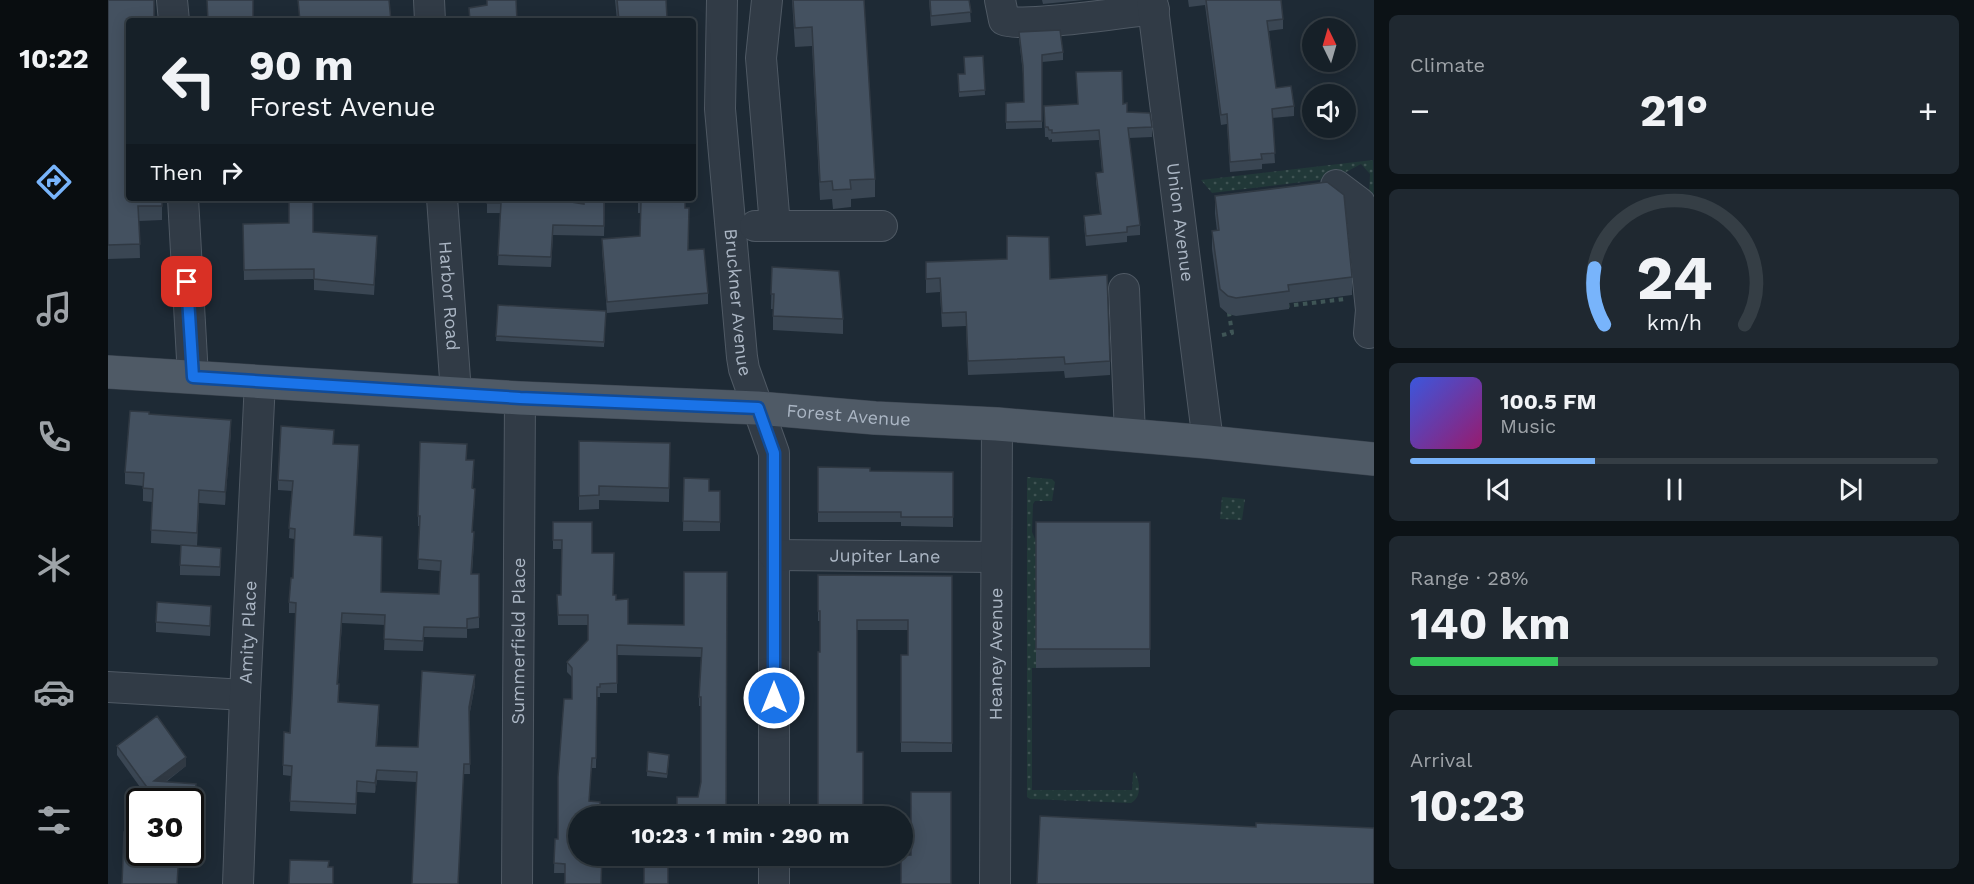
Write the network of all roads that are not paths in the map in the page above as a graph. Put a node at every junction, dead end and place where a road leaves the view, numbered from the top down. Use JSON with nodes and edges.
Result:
{"nodes":[{"id":1,"x":172,"y":0,"type":"edge"},
{"id":2,"x":429,"y":0,"type":"edge"},
{"id":3,"x":722,"y":0,"type":"edge"},
{"id":4,"x":767,"y":0,"type":"edge"},
{"id":5,"x":1000,"y":0,"type":"edge"},
{"id":6,"x":1153,"y":5,"type":"edge"},
{"id":7,"x":174,"y":18,"type":"edge"},
{"id":8,"x":430,"y":18,"type":"edge"},
{"id":9,"x":1336,"y":185,"type":"dead end"},
{"id":10,"x":183,"y":201,"type":"edge"},
{"id":11,"x":442,"y":201,"type":"edge"},
{"id":12,"x":731,"y":226,"type":"junction"},
{"id":13,"x":775,"y":226,"type":"junction"},
{"id":14,"x":882,"y":226,"type":"dead end"},
{"id":15,"x":1124,"y":289,"type":"dead end"},
{"id":16,"x":1369,"y":333,"type":"dead end"},
{"id":17,"x":108,"y":372,"type":"edge"},
{"id":18,"x":193,"y":377,"type":"junction"},
{"id":19,"x":260,"y":381,"type":"junction"},
{"id":20,"x":456,"y":393,"type":"junction"},
{"id":21,"x":520,"y":398,"type":"junction"},
{"id":22,"x":758,"y":408,"type":"junction"},
{"id":23,"x":997,"y":424,"type":"junction"},
{"id":24,"x":1130,"y":435,"type":"junction"},
{"id":25,"x":1208,"y":442,"type":"junction"},
{"id":26,"x":1374,"y":459,"type":"edge"},
{"id":27,"x":774,"y":555,"type":"junction"},
{"id":28,"x":996,"y":557,"type":"junction"},
{"id":29,"x":108,"y":687,"type":"edge"},
{"id":30,"x":245,"y":695,"type":"junction"},
{"id":31,"x":774,"y":806,"type":"edge"},
{"id":32,"x":774,"y":866,"type":"edge"},
{"id":33,"x":238,"y":884,"type":"edge"},
{"id":34,"x":517,"y":884,"type":"edge"},
{"id":35,"x":774,"y":884,"type":"edge"},
{"id":36,"x":995,"y":884,"type":"edge"}],
"edges":[{"from":1,"to":7,"type":"street"},
{"from":2,"to":8,"type":"street"},
{"from":3,"to":12,"type":"street","name":"Bruckner Avenue"},
{"from":4,"to":13,"type":"street"},
{"from":5,"to":6,"type":"street"},
{"from":6,"to":25,"type":"street","name":"Union Avenue"},
{"from":9,"to":16,"type":"street"},
{"from":10,"to":18,"type":"street"},
{"from":11,"to":20,"type":"street","name":"Harbor Road"},
{"from":12,"to":13,"type":"street"},
{"from":12,"to":22,"type":"street","name":"Bruckner Avenue"},
{"from":13,"to":14,"type":"street"},
{"from":15,"to":24,"type":"street"},
{"from":17,"to":18,"type":"main road","name":"Forest Avenue"},
{"from":18,"to":19,"type":"main road","name":"Forest Avenue"},
{"from":19,"to":20,"type":"main road","name":"Forest Avenue"},
{"from":19,"to":30,"type":"street","name":"Amity Place"},
{"from":20,"to":21,"type":"main road","name":"Forest Avenue"},
{"from":21,"to":22,"type":"main road","name":"Forest Avenue"},
{"from":21,"to":34,"type":"street","name":"Summerfield Place"},
{"from":22,"to":23,"type":"main road","name":"Forest Avenue"},
{"from":22,"to":27,"type":"street","name":"Bruckner Avenue"},
{"from":23,"to":24,"type":"main road","name":"Forest Avenue"},
{"from":23,"to":28,"type":"street","name":"Heaney Avenue"},
{"from":24,"to":25,"type":"main road","name":"Forest Avenue"},
{"from":25,"to":26,"type":"main road","name":"Forest Avenue"},
{"from":27,"to":28,"type":"street","name":"Jupiter Lane"},
{"from":27,"to":31,"type":"street","name":"Bruckner Avenue"},
{"from":28,"to":36,"type":"street","name":"Heaney Avenue"},
{"from":29,"to":30,"type":"street"},
{"from":30,"to":33,"type":"street","name":"Amity Place"},
{"from":32,"to":35,"type":"street"}]}
